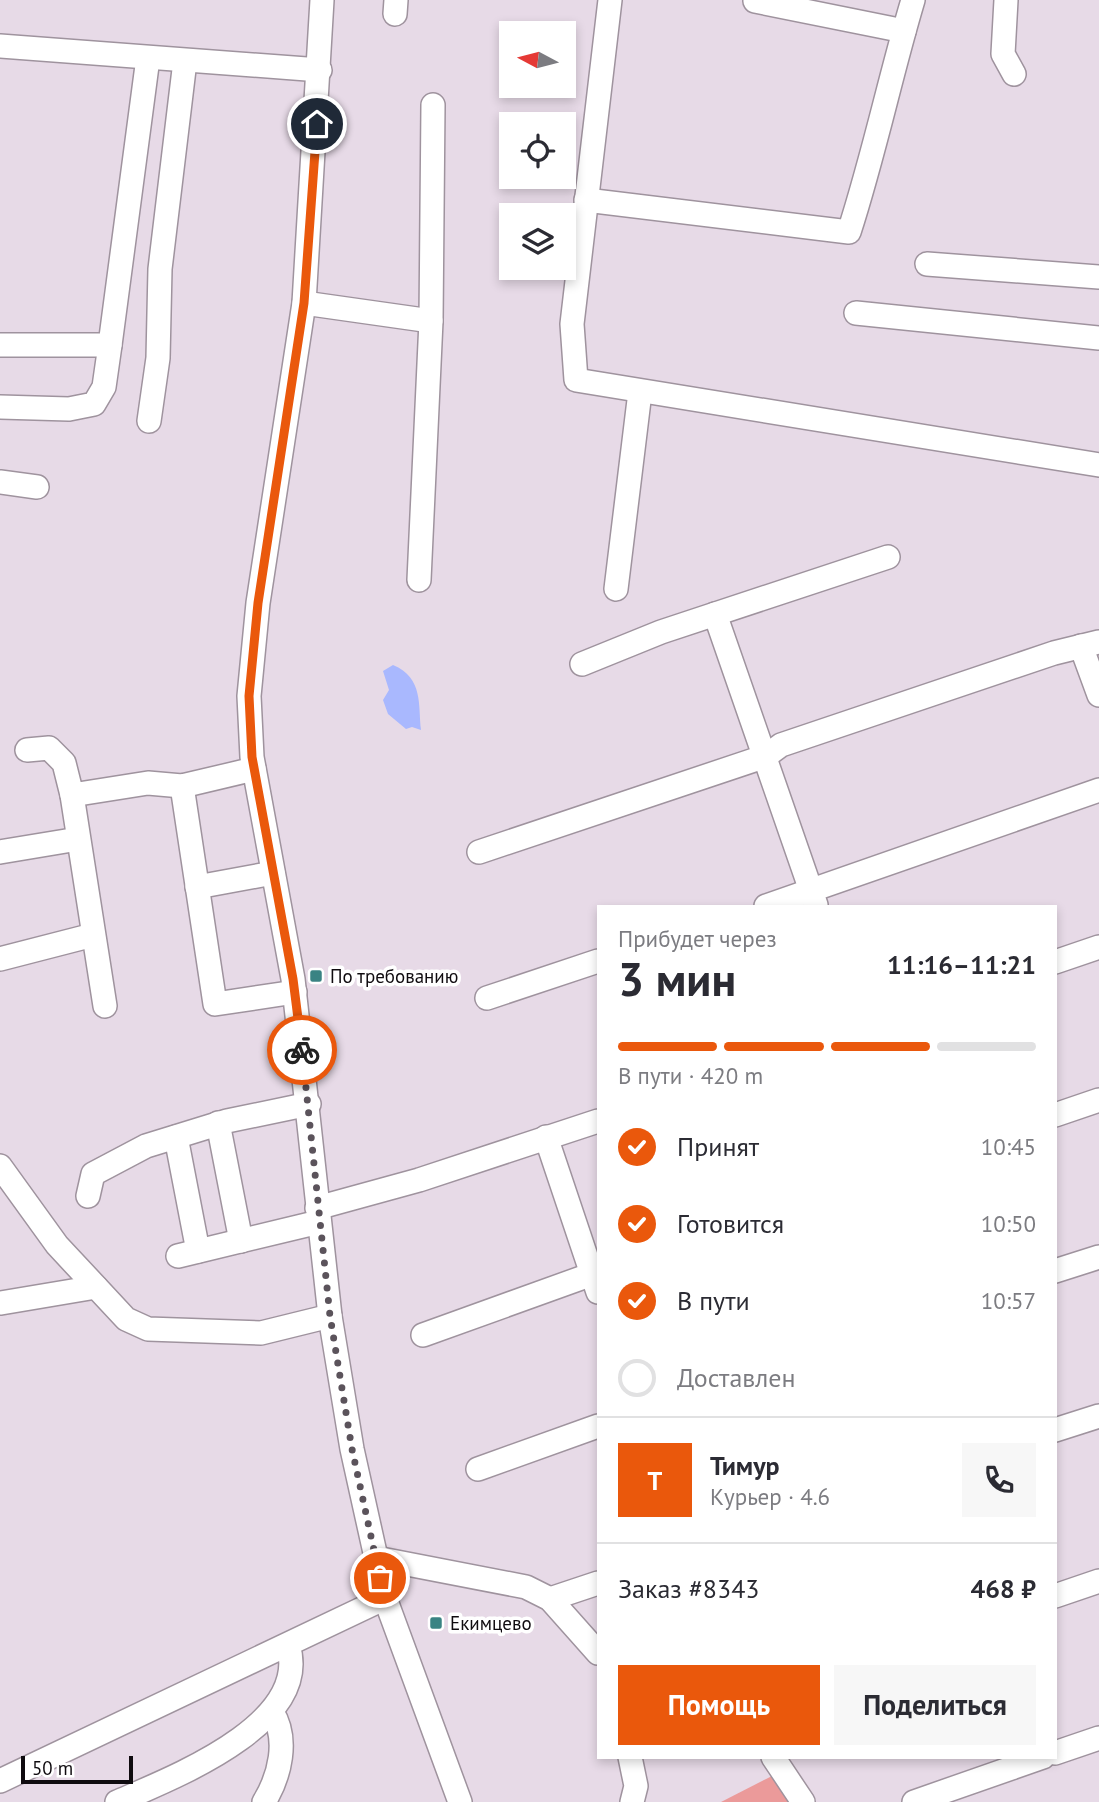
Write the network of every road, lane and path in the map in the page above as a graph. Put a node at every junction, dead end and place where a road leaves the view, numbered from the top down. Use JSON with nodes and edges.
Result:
{"nodes":[{"id":1,"x":323,"y":0,"type":"edge"},
{"id":2,"x":610,"y":0,"type":"edge"},
{"id":3,"x":913,"y":0,"type":"edge"},
{"id":4,"x":1006,"y":0,"type":"edge"},
{"id":5,"x":755,"y":1,"type":"edge"},
{"id":6,"x":904,"y":31,"type":"junction"},
{"id":7,"x":0,"y":46,"type":"edge"},
{"id":8,"x":148,"y":58,"type":"junction"},
{"id":9,"x":185,"y":61,"type":"junction"},
{"id":10,"x":320,"y":70,"type":"junction"},
{"id":11,"x":1014,"y":74,"type":"dead end"},
{"id":12,"x":433,"y":105,"type":"dead end"},
{"id":13,"x":586,"y":200,"type":"junction"},
{"id":14,"x":927,"y":264,"type":"dead end"},
{"id":15,"x":1099,"y":277,"type":"edge"},
{"id":16,"x":304,"y":303,"type":"junction"},
{"id":17,"x":856,"y":313,"type":"dead end"},
{"id":18,"x":431,"y":321,"type":"junction"},
{"id":19,"x":1099,"y":338,"type":"edge"},
{"id":20,"x":0,"y":345,"type":"edge"},
{"id":21,"x":110,"y":345,"type":"junction"},
{"id":22,"x":640,"y":392,"type":"junction"},
{"id":23,"x":0,"y":407,"type":"edge"},
{"id":24,"x":149,"y":421,"type":"dead end"},
{"id":25,"x":1099,"y":465,"type":"edge"},
{"id":26,"x":0,"y":482,"type":"edge"},
{"id":27,"x":37,"y":487,"type":"dead end"},
{"id":28,"x":888,"y":557,"type":"dead end"},
{"id":29,"x":419,"y":580,"type":"dead end"},
{"id":30,"x":616,"y":589,"type":"dead end"},
{"id":31,"x":715,"y":614,"type":"junction"},
{"id":32,"x":1090,"y":644,"type":"edge"},
{"id":33,"x":582,"y":664,"type":"dead end"},
{"id":34,"x":1099,"y":695,"type":"edge"},
{"id":35,"x":27,"y":750,"type":"dead end"},
{"id":36,"x":766,"y":756,"type":"junction"},
{"id":37,"x":254,"y":769,"type":"junction"},
{"id":38,"x":182,"y":786,"type":"junction"},
{"id":39,"x":1099,"y":790,"type":"edge"},
{"id":40,"x":72,"y":795,"type":"junction"},
{"id":41,"x":78,"y":839,"type":"junction"},
{"id":42,"x":0,"y":852,"type":"edge"},
{"id":43,"x":479,"y":852,"type":"dead end"},
{"id":44,"x":274,"y":873,"type":"junction"},
{"id":45,"x":197,"y":887,"type":"junction"},
{"id":46,"x":814,"y":900,"type":"edge"},
{"id":47,"x":774,"y":905,"type":"edge"},
{"id":48,"x":93,"y":935,"type":"junction"},
{"id":49,"x":1099,"y":947,"type":"edge"},
{"id":50,"x":0,"y":959,"type":"edge"},
{"id":51,"x":597,"y":961,"type":"edge"},
{"id":52,"x":1057,"y":961,"type":"edge"},
{"id":53,"x":295,"y":992,"type":"junction"},
{"id":54,"x":487,"y":998,"type":"dead end"},
{"id":55,"x":104,"y":1006,"type":"dead end"},
{"id":56,"x":1099,"y":1100,"type":"edge"},
{"id":57,"x":309,"y":1104,"type":"junction"},
{"id":58,"x":1057,"y":1114,"type":"edge"},
{"id":59,"x":597,"y":1121,"type":"edge"},
{"id":60,"x":218,"y":1123,"type":"junction"},
{"id":61,"x":176,"y":1137,"type":"junction"},
{"id":62,"x":546,"y":1137,"type":"junction"},
{"id":63,"x":0,"y":1166,"type":"edge"},
{"id":64,"x":8,"y":1190,"type":"edge"},
{"id":65,"x":88,"y":1196,"type":"dead end"},
{"id":66,"x":318,"y":1215,"type":"junction"},
{"id":67,"x":241,"y":1241,"type":"junction"},
{"id":68,"x":1099,"y":1257,"type":"edge"},
{"id":69,"x":1057,"y":1270,"type":"edge"},
{"id":70,"x":596,"y":1279,"type":"edge"},
{"id":71,"x":96,"y":1287,"type":"junction"},
{"id":72,"x":1,"y":1303,"type":"edge"},
{"id":73,"x":330,"y":1316,"type":"junction"},
{"id":74,"x":423,"y":1335,"type":"dead end"},
{"id":75,"x":1099,"y":1416,"type":"edge"},
{"id":76,"x":597,"y":1426,"type":"edge"},
{"id":77,"x":1057,"y":1429,"type":"edge"},
{"id":78,"x":478,"y":1469,"type":"dead end"},
{"id":79,"x":376,"y":1558,"type":"junction"},
{"id":80,"x":1099,"y":1581,"type":"edge"},
{"id":81,"x":597,"y":1583,"type":"edge"},
{"id":82,"x":1057,"y":1595,"type":"edge"},
{"id":83,"x":385,"y":1598,"type":"junction"},
{"id":84,"x":550,"y":1599,"type":"junction"},
{"id":85,"x":288,"y":1644,"type":"junction"},
{"id":86,"x":597,"y":1653,"type":"edge"},
{"id":87,"x":272,"y":1712,"type":"junction"},
{"id":88,"x":1099,"y":1738,"type":"edge"},
{"id":89,"x":1057,"y":1752,"type":"edge"},
{"id":90,"x":630,"y":1759,"type":"edge"},
{"id":91,"x":775,"y":1759,"type":"edge"},
{"id":92,"x":1037,"y":1759,"type":"edge"},
{"id":93,"x":0,"y":1782,"type":"edge"},
{"id":94,"x":117,"y":1802,"type":"edge"},
{"id":95,"x":264,"y":1802,"type":"edge"},
{"id":96,"x":460,"y":1802,"type":"edge"},
{"id":97,"x":632,"y":1802,"type":"edge"},
{"id":98,"x":803,"y":1802,"type":"edge"},
{"id":99,"x":914,"y":1802,"type":"edge"}],
"edges":[{"from":1,"to":10,"type":"street"},
{"from":2,"to":13,"type":"street"},
{"from":3,"to":6,"type":"street"},
{"from":4,"to":11,"type":"street"},
{"from":5,"to":6,"type":"street"},
{"from":6,"to":13,"type":"street"},
{"from":7,"to":8,"type":"street"},
{"from":8,"to":9,"type":"street"},
{"from":8,"to":21,"type":"street"},
{"from":9,"to":10,"type":"street"},
{"from":9,"to":24,"type":"street"},
{"from":10,"to":16,"type":"street"},
{"from":12,"to":18,"type":"street"},
{"from":13,"to":22,"type":"street"},
{"from":14,"to":15,"type":"street"},
{"from":16,"to":18,"type":"street"},
{"from":16,"to":37,"type":"street"},
{"from":17,"to":19,"type":"street"},
{"from":18,"to":29,"type":"street"},
{"from":20,"to":21,"type":"street"},
{"from":21,"to":23,"type":"street"},
{"from":22,"to":25,"type":"street"},
{"from":22,"to":30,"type":"street"},
{"from":26,"to":27,"type":"street"},
{"from":28,"to":31,"type":"street"},
{"from":31,"to":33,"type":"street"},
{"from":31,"to":36,"type":"street"},
{"from":32,"to":34,"type":"street"},
{"from":32,"to":36,"type":"street"},
{"from":35,"to":40,"type":"street"},
{"from":36,"to":43,"type":"street"},
{"from":36,"to":46,"type":"street"},
{"from":37,"to":38,"type":"street"},
{"from":37,"to":44,"type":"street"},
{"from":38,"to":40,"type":"street"},
{"from":38,"to":45,"type":"street"},
{"from":39,"to":46,"type":"street"},
{"from":40,"to":41,"type":"street"},
{"from":41,"to":42,"type":"street"},
{"from":41,"to":48,"type":"street"},
{"from":44,"to":45,"type":"street"},
{"from":44,"to":53,"type":"street"},
{"from":45,"to":53,"type":"street"},
{"from":46,"to":47,"type":"street"},
{"from":48,"to":50,"type":"street"},
{"from":48,"to":55,"type":"street"},
{"from":49,"to":52,"type":"street"},
{"from":51,"to":54,"type":"street"},
{"from":53,"to":57,"type":"street"},
{"from":56,"to":58,"type":"street"},
{"from":57,"to":60,"type":"street"},
{"from":57,"to":66,"type":"street"},
{"from":59,"to":62,"type":"street"},
{"from":60,"to":61,"type":"street"},
{"from":60,"to":67,"type":"street"},
{"from":61,"to":65,"type":"street"},
{"from":61,"to":67,"type":"street"},
{"from":62,"to":66,"type":"street"},
{"from":62,"to":70,"type":"street"},
{"from":63,"to":64,"type":"street"},
{"from":64,"to":71,"type":"street"},
{"from":66,"to":67,"type":"street"},
{"from":66,"to":73,"type":"street"},
{"from":68,"to":69,"type":"street"},
{"from":70,"to":74,"type":"street"},
{"from":71,"to":72,"type":"street"},
{"from":71,"to":73,"type":"street"},
{"from":73,"to":79,"type":"street"},
{"from":75,"to":77,"type":"street"},
{"from":76,"to":78,"type":"street"},
{"from":79,"to":83,"type":"street"},
{"from":79,"to":84,"type":"street"},
{"from":80,"to":82,"type":"street"},
{"from":81,"to":84,"type":"street"},
{"from":83,"to":85,"type":"street"},
{"from":83,"to":96,"type":"street"},
{"from":84,"to":86,"type":"street"},
{"from":85,"to":87,"type":"street"},
{"from":85,"to":93,"type":"street"},
{"from":87,"to":94,"type":"street"},
{"from":87,"to":95,"type":"street"},
{"from":88,"to":89,"type":"street"},
{"from":90,"to":97,"type":"street"},
{"from":91,"to":98,"type":"street"},
{"from":92,"to":99,"type":"street"}]}
